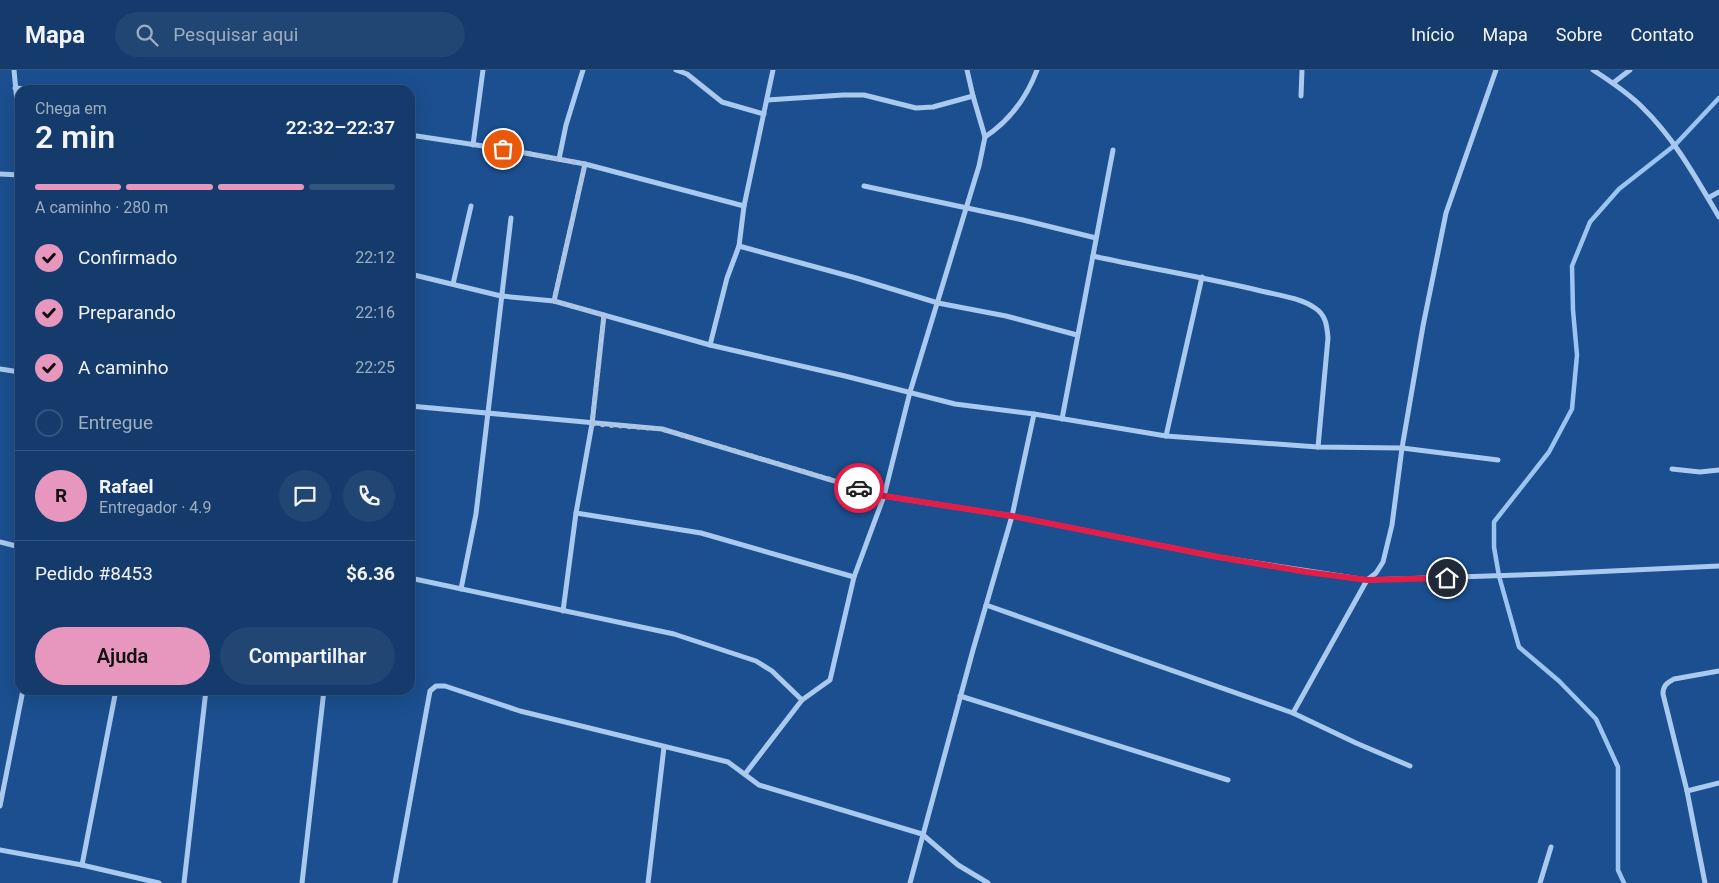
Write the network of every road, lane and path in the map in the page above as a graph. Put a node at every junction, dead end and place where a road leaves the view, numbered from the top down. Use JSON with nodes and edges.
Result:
{"nodes":[{"id":1,"x":14,"y":70,"type":"edge"},
{"id":2,"x":483,"y":70,"type":"edge"},
{"id":3,"x":583,"y":70,"type":"edge"},
{"id":4,"x":676,"y":70,"type":"edge"},
{"id":5,"x":773,"y":70,"type":"edge"},
{"id":6,"x":967,"y":70,"type":"edge"},
{"id":7,"x":1037,"y":70,"type":"edge"},
{"id":8,"x":1302,"y":70,"type":"edge"},
{"id":9,"x":1496,"y":70,"type":"edge"},
{"id":10,"x":1594,"y":70,"type":"edge"},
{"id":11,"x":1630,"y":70,"type":"edge"},
{"id":12,"x":687,"y":72,"type":"edge"},
{"id":13,"x":1613,"y":84,"type":"junction"},
{"id":14,"x":15,"y":88,"type":"edge"},
{"id":15,"x":973,"y":96,"type":"junction"},
{"id":16,"x":1301,"y":96,"type":"dead end"},
{"id":17,"x":766,"y":100,"type":"junction"},
{"id":18,"x":764,"y":114,"type":"junction"},
{"id":19,"x":415,"y":136,"type":"edge"},
{"id":20,"x":985,"y":137,"type":"junction"},
{"id":21,"x":473,"y":144,"type":"junction"},
{"id":22,"x":1113,"y":150,"type":"dead end"},
{"id":23,"x":558,"y":159,"type":"junction"},
{"id":24,"x":585,"y":164,"type":"junction"},
{"id":25,"x":0,"y":174,"type":"edge"},
{"id":26,"x":15,"y":175,"type":"edge"},
{"id":27,"x":864,"y":186,"type":"dead end"},
{"id":28,"x":1719,"y":192,"type":"edge"},
{"id":29,"x":1708,"y":198,"type":"junction"},
{"id":30,"x":470,"y":206,"type":"dead end"},
{"id":31,"x":744,"y":206,"type":"junction"},
{"id":32,"x":965,"y":208,"type":"junction"},
{"id":33,"x":1719,"y":217,"type":"edge"},
{"id":34,"x":511,"y":218,"type":"dead end"},
{"id":35,"x":1096,"y":238,"type":"junction"},
{"id":36,"x":739,"y":246,"type":"junction"},
{"id":37,"x":1092,"y":256,"type":"junction"},
{"id":38,"x":415,"y":275,"type":"edge"},
{"id":39,"x":1202,"y":277,"type":"junction"},
{"id":40,"x":453,"y":284,"type":"junction"},
{"id":41,"x":502,"y":296,"type":"junction"},
{"id":42,"x":554,"y":301,"type":"junction"},
{"id":43,"x":938,"y":304,"type":"junction"},
{"id":44,"x":604,"y":315,"type":"junction"},
{"id":45,"x":1077,"y":335,"type":"junction"},
{"id":46,"x":710,"y":345,"type":"junction"},
{"id":47,"x":0,"y":369,"type":"edge"},
{"id":48,"x":15,"y":371,"type":"edge"},
{"id":49,"x":910,"y":392,"type":"junction"},
{"id":50,"x":415,"y":406,"type":"edge"},
{"id":51,"x":488,"y":413,"type":"junction"},
{"id":52,"x":1034,"y":414,"type":"junction"},
{"id":53,"x":1062,"y":419,"type":"junction"},
{"id":54,"x":592,"y":424,"type":"junction"},
{"id":55,"x":1166,"y":436,"type":"junction"},
{"id":56,"x":1318,"y":446,"type":"junction"},
{"id":57,"x":1402,"y":448,"type":"junction"},
{"id":58,"x":1498,"y":460,"type":"dead end"},
{"id":59,"x":1672,"y":469,"type":"dead end"},
{"id":60,"x":1719,"y":470,"type":"edge"},
{"id":61,"x":884,"y":496,"type":"junction"},
{"id":62,"x":576,"y":513,"type":"junction"},
{"id":63,"x":1012,"y":516,"type":"junction"},
{"id":64,"x":0,"y":542,"type":"edge"},
{"id":65,"x":15,"y":545,"type":"edge"},
{"id":66,"x":1719,"y":566,"type":"edge"},
{"id":67,"x":854,"y":577,"type":"junction"},
{"id":68,"x":415,"y":579,"type":"edge"},
{"id":69,"x":1367,"y":580,"type":"junction"},
{"id":70,"x":461,"y":589,"type":"junction"},
{"id":71,"x":986,"y":605,"type":"junction"},
{"id":72,"x":563,"y":611,"type":"junction"},
{"id":73,"x":1719,"y":671,"type":"edge"},
{"id":74,"x":22,"y":695,"type":"edge"},
{"id":75,"x":115,"y":695,"type":"edge"},
{"id":76,"x":205,"y":695,"type":"edge"},
{"id":77,"x":323,"y":695,"type":"edge"},
{"id":78,"x":960,"y":696,"type":"junction"},
{"id":79,"x":802,"y":700,"type":"junction"},
{"id":80,"x":1293,"y":713,"type":"junction"},
{"id":81,"x":664,"y":747,"type":"junction"},
{"id":82,"x":1410,"y":766,"type":"dead end"},
{"id":83,"x":744,"y":774,"type":"junction"},
{"id":84,"x":1228,"y":780,"type":"dead end"},
{"id":85,"x":1719,"y":783,"type":"edge"},
{"id":86,"x":1687,"y":791,"type":"junction"},
{"id":87,"x":0,"y":806,"type":"edge"},
{"id":88,"x":922,"y":834,"type":"junction"},
{"id":89,"x":1551,"y":848,"type":"dead end"},
{"id":90,"x":0,"y":850,"type":"edge"},
{"id":91,"x":82,"y":865,"type":"junction"},
{"id":92,"x":159,"y":883,"type":"edge"},
{"id":93,"x":184,"y":883,"type":"edge"},
{"id":94,"x":302,"y":883,"type":"edge"},
{"id":95,"x":395,"y":883,"type":"edge"},
{"id":96,"x":648,"y":883,"type":"edge"},
{"id":97,"x":910,"y":883,"type":"edge"},
{"id":98,"x":988,"y":883,"type":"edge"},
{"id":99,"x":1540,"y":883,"type":"edge"},
{"id":100,"x":1705,"y":883,"type":"edge"}],
"edges":[{"from":1,"to":14,"type":"street"},
{"from":2,"to":21,"type":"street"},
{"from":3,"to":23,"type":"street"},
{"from":4,"to":12,"type":"street"},
{"from":5,"to":17,"type":"street"},
{"from":6,"to":15,"type":"street"},
{"from":7,"to":20,"type":"street"},
{"from":8,"to":16,"type":"street"},
{"from":9,"to":57,"type":"street"},
{"from":10,"to":13,"type":"street"},
{"from":11,"to":13,"type":"street"},
{"from":12,"to":18,"type":"street"},
{"from":13,"to":29,"type":"street"},
{"from":15,"to":17,"type":"street"},
{"from":15,"to":20,"type":"street"},
{"from":17,"to":18,"type":"street"},
{"from":18,"to":31,"type":"street"},
{"from":19,"to":21,"type":"street"},
{"from":20,"to":32,"type":"street"},
{"from":21,"to":23,"type":"street"},
{"from":22,"to":35,"type":"street"},
{"from":23,"to":24,"type":"street"},
{"from":24,"to":31,"type":"street"},
{"from":24,"to":42,"type":"street"},
{"from":25,"to":26,"type":"street"},
{"from":27,"to":32,"type":"street"},
{"from":28,"to":29,"type":"street"},
{"from":29,"to":33,"type":"street"},
{"from":30,"to":40,"type":"street"},
{"from":31,"to":36,"type":"street"},
{"from":32,"to":35,"type":"street"},
{"from":32,"to":43,"type":"street"},
{"from":34,"to":41,"type":"street"},
{"from":35,"to":37,"type":"street"},
{"from":36,"to":43,"type":"street"},
{"from":36,"to":46,"type":"street"},
{"from":37,"to":39,"type":"street"},
{"from":37,"to":45,"type":"street"},
{"from":38,"to":40,"type":"street"},
{"from":39,"to":55,"type":"street"},
{"from":39,"to":56,"type":"street"},
{"from":40,"to":41,"type":"street"},
{"from":41,"to":42,"type":"street"},
{"from":41,"to":51,"type":"street"},
{"from":42,"to":44,"type":"street"},
{"from":43,"to":45,"type":"street"},
{"from":43,"to":49,"type":"street"},
{"from":44,"to":46,"type":"street"},
{"from":44,"to":54,"type":"street"},
{"from":45,"to":53,"type":"street"},
{"from":46,"to":49,"type":"street"},
{"from":47,"to":48,"type":"street"},
{"from":49,"to":52,"type":"street"},
{"from":49,"to":61,"type":"street"},
{"from":50,"to":51,"type":"street"},
{"from":51,"to":54,"type":"street"},
{"from":51,"to":70,"type":"street"},
{"from":52,"to":53,"type":"street"},
{"from":52,"to":63,"type":"street"},
{"from":53,"to":55,"type":"street"},
{"from":54,"to":61,"type":"street"},
{"from":54,"to":62,"type":"street"},
{"from":55,"to":56,"type":"street"},
{"from":56,"to":57,"type":"street"},
{"from":57,"to":58,"type":"street"},
{"from":57,"to":69,"type":"street"},
{"from":59,"to":60,"type":"street"},
{"from":61,"to":63,"type":"street"},
{"from":61,"to":67,"type":"street"},
{"from":62,"to":67,"type":"street"},
{"from":62,"to":72,"type":"street"},
{"from":63,"to":69,"type":"street"},
{"from":63,"to":71,"type":"street"},
{"from":64,"to":65,"type":"street"},
{"from":66,"to":69,"type":"street"},
{"from":67,"to":79,"type":"street"},
{"from":68,"to":70,"type":"street"},
{"from":69,"to":80,"type":"street"},
{"from":70,"to":72,"type":"street"},
{"from":71,"to":78,"type":"street"},
{"from":71,"to":80,"type":"street"},
{"from":72,"to":79,"type":"street"},
{"from":73,"to":86,"type":"street"},
{"from":74,"to":87,"type":"street"},
{"from":75,"to":91,"type":"street"},
{"from":76,"to":93,"type":"street"},
{"from":77,"to":94,"type":"street"},
{"from":78,"to":84,"type":"street"},
{"from":78,"to":88,"type":"street"},
{"from":79,"to":83,"type":"street"},
{"from":80,"to":82,"type":"street"},
{"from":81,"to":83,"type":"street"},
{"from":81,"to":95,"type":"street"},
{"from":81,"to":96,"type":"street"},
{"from":83,"to":88,"type":"street"},
{"from":85,"to":86,"type":"street"},
{"from":86,"to":100,"type":"street"},
{"from":88,"to":97,"type":"street"},
{"from":88,"to":98,"type":"street"},
{"from":89,"to":99,"type":"street"},
{"from":90,"to":91,"type":"street"},
{"from":91,"to":92,"type":"street"}]}
